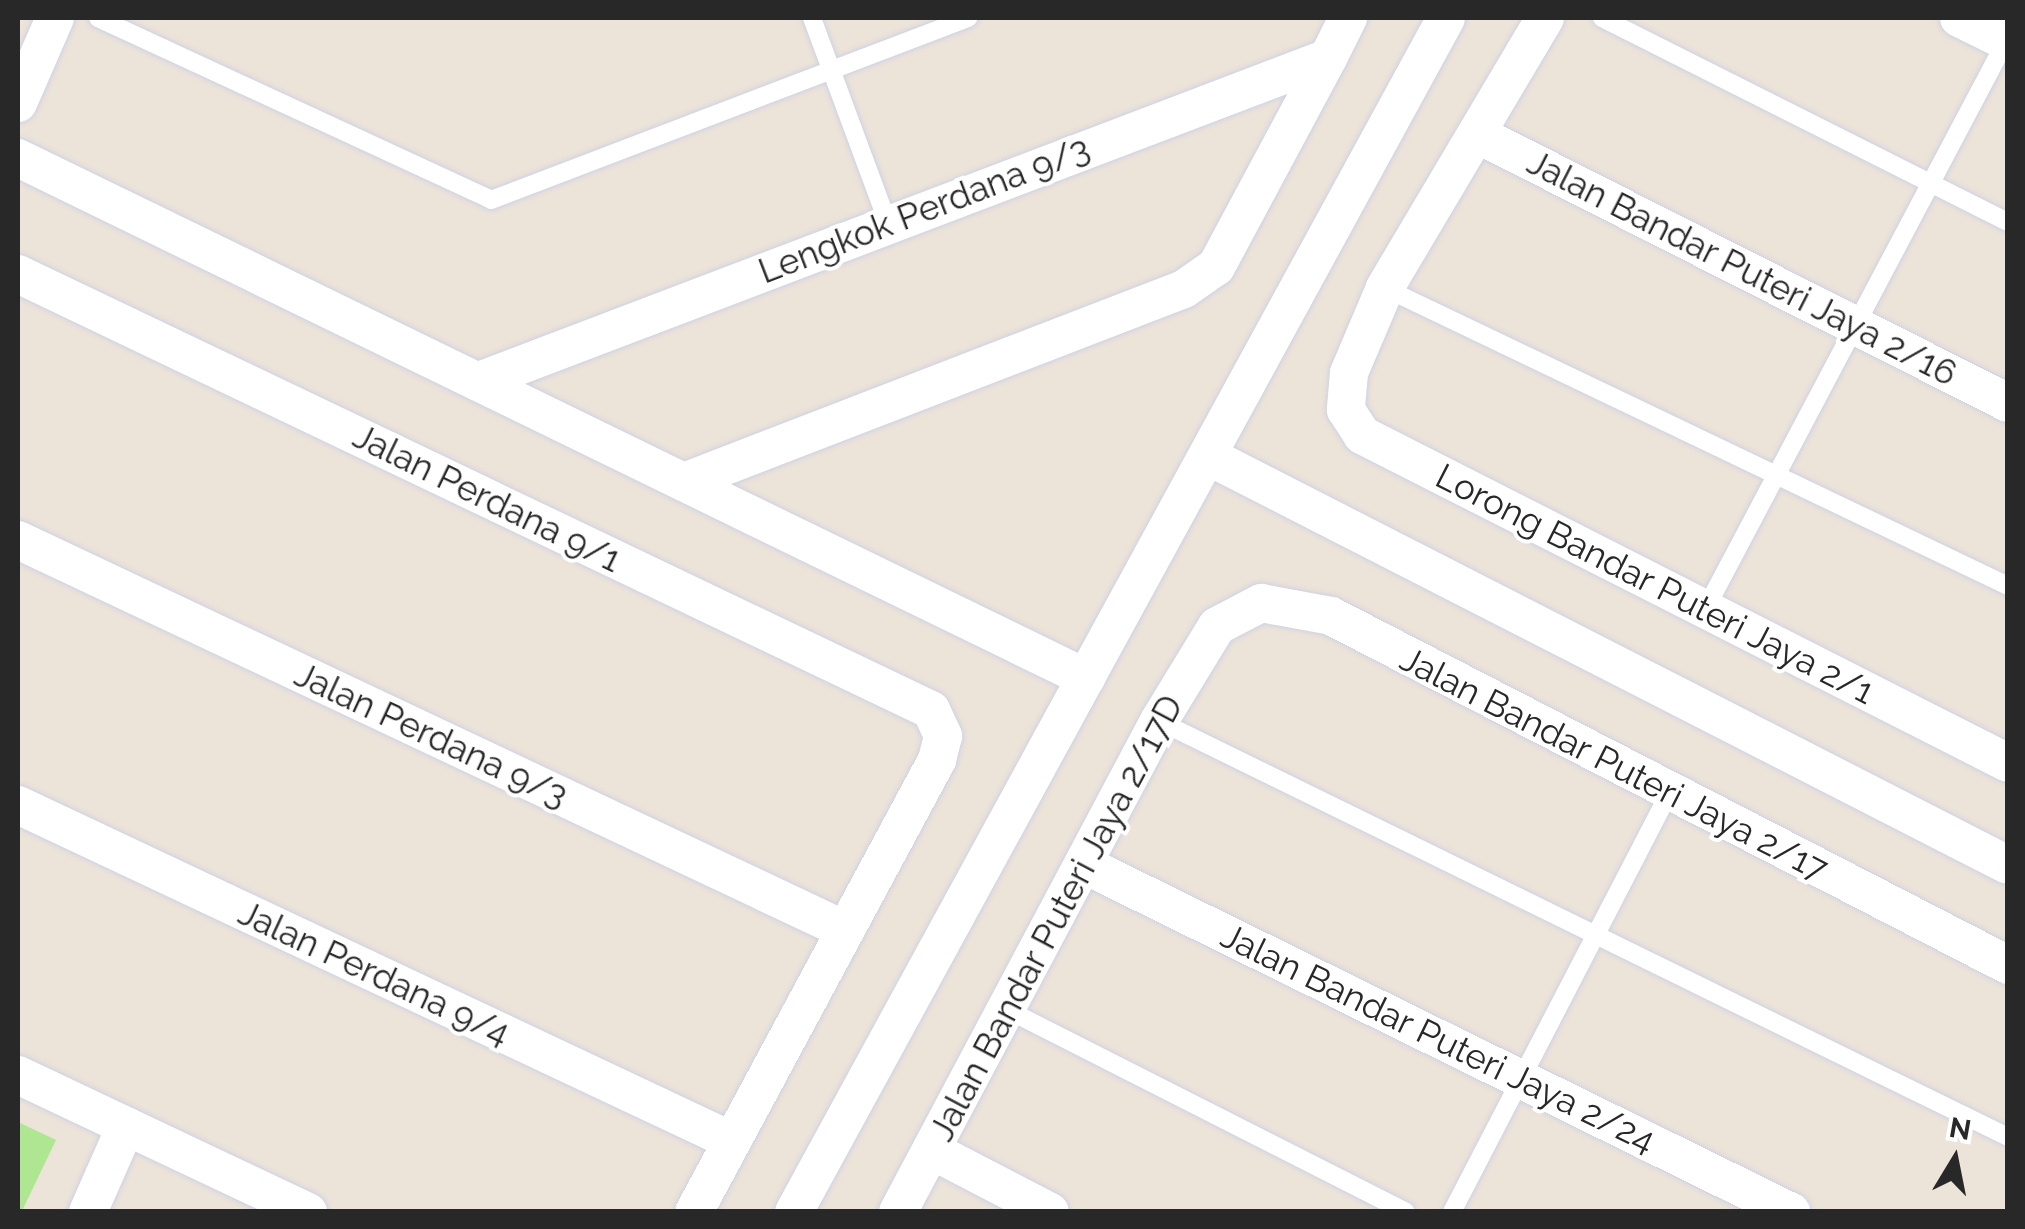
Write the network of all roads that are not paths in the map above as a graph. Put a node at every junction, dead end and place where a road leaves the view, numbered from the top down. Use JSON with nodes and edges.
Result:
{"nodes":[{"id":1,"x":55,"y":18,"type":"edge"},
{"id":2,"x":98,"y":18,"type":"edge"},
{"id":3,"x":812,"y":18,"type":"edge"},
{"id":4,"x":968,"y":18,"type":"edge"},
{"id":5,"x":1348,"y":18,"type":"edge"},
{"id":6,"x":1446,"y":18,"type":"edge"},
{"id":7,"x":1545,"y":18,"type":"edge"},
{"id":8,"x":1602,"y":18,"type":"edge"},
{"id":9,"x":1959,"y":18,"type":"edge"},
{"id":10,"x":2007,"y":41,"type":"edge"},
{"id":11,"x":1328,"y":58,"type":"junction"},
{"id":12,"x":832,"y":71,"type":"junction"},
{"id":13,"x":18,"y":103,"type":"edge"},
{"id":14,"x":1477,"y":134,"type":"junction"},
{"id":15,"x":18,"y":158,"type":"edge"},
{"id":16,"x":1932,"y":182,"type":"junction"},
{"id":17,"x":2008,"y":222,"type":"edge"},
{"id":18,"x":888,"y":223,"type":"junction"},
{"id":19,"x":18,"y":274,"type":"edge"},
{"id":20,"x":1385,"y":288,"type":"junction"},
{"id":21,"x":1854,"y":325,"type":"junction"},
{"id":22,"x":479,"y":381,"type":"junction"},
{"id":23,"x":2008,"y":402,"type":"edge"},
{"id":24,"x":1208,"y":456,"type":"junction"},
{"id":25,"x":1777,"y":473,"type":"junction"},
{"id":26,"x":684,"y":482,"type":"junction"},
{"id":27,"x":18,"y":540,"type":"edge"},
{"id":28,"x":2008,"y":586,"type":"edge"},
{"id":29,"x":1706,"y":608,"type":"junction"},
{"id":30,"x":1217,"y":626,"type":"joint"},
{"id":31,"x":1086,"y":678,"type":"junction"},
{"id":32,"x":1159,"y":721,"type":"junction"},
{"id":33,"x":2008,"y":763,"type":"edge"},
{"id":34,"x":1668,"y":795,"type":"junction"},
{"id":35,"x":18,"y":805,"type":"edge"},
{"id":36,"x":2008,"y":864,"type":"edge"},
{"id":37,"x":1085,"y":865,"type":"junction"},
{"id":38,"x":845,"y":930,"type":"junction"},
{"id":39,"x":1596,"y":934,"type":"junction"},
{"id":40,"x":2008,"y":966,"type":"edge"},
{"id":41,"x":1008,"y":1010,"type":"junction"},
{"id":42,"x":18,"y":1075,"type":"edge"},
{"id":43,"x":1521,"y":1079,"type":"junction"},
{"id":44,"x":126,"y":1126,"type":"junction"},
{"id":45,"x":2008,"y":1137,"type":"edge"},
{"id":46,"x":730,"y":1140,"type":"junction"},
{"id":47,"x":931,"y":1150,"type":"junction"},
{"id":48,"x":88,"y":1212,"type":"edge"},
{"id":49,"x":308,"y":1212,"type":"edge"},
{"id":50,"x":694,"y":1212,"type":"edge"},
{"id":51,"x":794,"y":1212,"type":"edge"},
{"id":52,"x":898,"y":1212,"type":"edge"},
{"id":53,"x":1050,"y":1212,"type":"edge"},
{"id":54,"x":1406,"y":1212,"type":"edge"},
{"id":55,"x":1452,"y":1212,"type":"edge"},
{"id":56,"x":1790,"y":1212,"type":"edge"}],
"edges":[{"from":1,"to":13,"type":"street"},
{"from":2,"to":12,"type":"lane"},
{"from":3,"to":12,"type":"lane"},
{"from":4,"to":12,"type":"lane"},
{"from":5,"to":11,"type":"street"},
{"from":6,"to":24,"type":"street"},
{"from":7,"to":14,"type":"street"},
{"from":8,"to":16,"type":"lane"},
{"from":9,"to":10,"type":"street"},
{"from":10,"to":16,"type":"lane"},
{"from":11,"to":18,"type":"street","name":"Lengkok Perdana 9/3"},
{"from":11,"to":26,"type":"street"},
{"from":12,"to":18,"type":"lane"},
{"from":14,"to":20,"type":"street"},
{"from":14,"to":21,"type":"street","name":"Jalan Bandar Puteri Jaya 2/16"},
{"from":15,"to":22,"type":"street"},
{"from":16,"to":17,"type":"lane"},
{"from":16,"to":21,"type":"lane"},
{"from":18,"to":22,"type":"street","name":"Lengkok Perdana 9/3"},
{"from":19,"to":38,"type":"street","name":"Jalan Perdana 9/1"},
{"from":20,"to":25,"type":"lane"},
{"from":20,"to":29,"type":"street","name":"Lorong Bandar Puteri Jaya 2/1"},
{"from":21,"to":23,"type":"street","name":"Jalan Bandar Puteri Jaya 2/16"},
{"from":21,"to":25,"type":"lane"},
{"from":22,"to":26,"type":"street"},
{"from":24,"to":31,"type":"street"},
{"from":24,"to":36,"type":"street"},
{"from":25,"to":28,"type":"lane"},
{"from":25,"to":29,"type":"lane"},
{"from":26,"to":31,"type":"street"},
{"from":27,"to":38,"type":"street","name":"Jalan Perdana 9/3"},
{"from":29,"to":33,"type":"street","name":"Lorong Bandar Puteri Jaya 2/1"},
{"from":30,"to":32,"type":"street","name":"Jalan Bandar Puteri Jaya 2/17D"},
{"from":30,"to":34,"type":"street","name":"Jalan Bandar Puteri Jaya 2/17"},
{"from":31,"to":51,"type":"street"},
{"from":32,"to":37,"type":"street","name":"Jalan Bandar Puteri Jaya 2/17D"},
{"from":32,"to":39,"type":"lane"},
{"from":34,"to":39,"type":"lane"},
{"from":34,"to":40,"type":"street","name":"Jalan Bandar Puteri Jaya 2/17"},
{"from":35,"to":46,"type":"street","name":"Jalan Perdana 9/4"},
{"from":37,"to":41,"type":"street","name":"Jalan Bandar Puteri Jaya 2/17D"},
{"from":37,"to":43,"type":"street","name":"Jalan Bandar Puteri Jaya 2/24"},
{"from":38,"to":46,"type":"street"},
{"from":39,"to":43,"type":"lane"},
{"from":39,"to":45,"type":"lane"},
{"from":41,"to":47,"type":"street","name":"Jalan Bandar Puteri Jaya 2/17D"},
{"from":41,"to":54,"type":"lane"},
{"from":42,"to":44,"type":"street"},
{"from":43,"to":55,"type":"lane"},
{"from":43,"to":56,"type":"street","name":"Jalan Bandar Puteri Jaya 2/24"},
{"from":44,"to":48,"type":"street"},
{"from":44,"to":49,"type":"street"},
{"from":46,"to":50,"type":"street"},
{"from":47,"to":52,"type":"street","name":"Jalan Bandar Puteri Jaya 2/17D"},
{"from":47,"to":53,"type":"street"}]}
